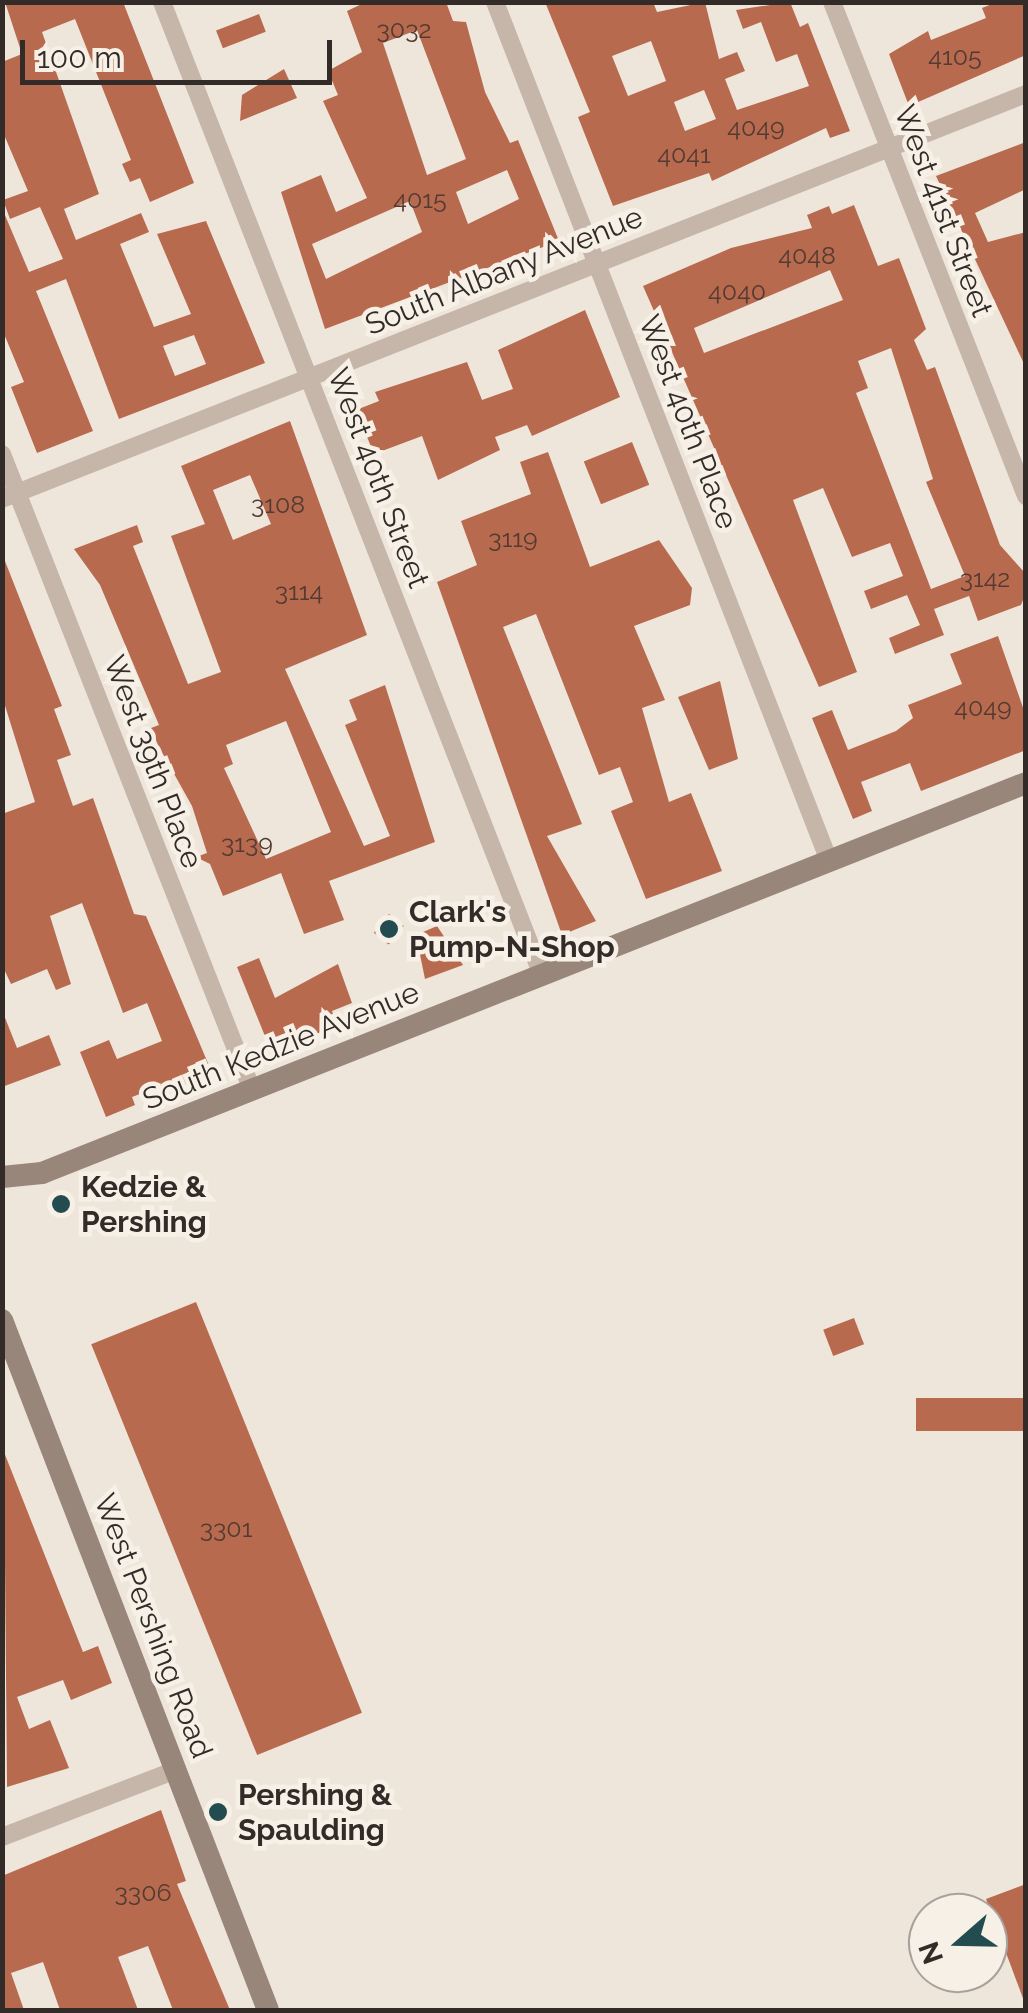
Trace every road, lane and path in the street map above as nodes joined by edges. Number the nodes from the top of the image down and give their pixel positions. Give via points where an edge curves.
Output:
1 (162, 2) edge
2 (495, 2) edge
3 (832, 2) edge
4 (1026, 94) edge
5 (889, 148) junction
6 (597, 264) junction
7 (310, 378) junction
8 (2, 454) edge
9 (10, 496) edge
10 (1026, 496) edge
11 (1026, 783) edge
12 (829, 861) junction
13 (542, 975) junction
14 (252, 1090) junction
15 (2, 1177) edge
16 (2, 1320) edge
17 (176, 1770) junction
18 (2, 1837) edge
19 (268, 2010) edge

1 - 7 street, West 40th Street
2 - 6 street, West 40th Place
3 - 5 street, West 41st Street
4 - 5 street, South Albany Avenue
5 - 6 street, South Albany Avenue
5 - 10 street, West 41st Street
6 - 7 street, South Albany Avenue
6 - 12 street, West 40th Place
7 - 9 street, South Albany Avenue
7 - 13 street, West 40th Street
8 - 9 street, West 39th Place
9 - 14 street, West 39th Place
11 - 12 main road, South Kedzie Avenue
12 - 13 main road, South Kedzie Avenue
13 - 14 main road, South Kedzie Avenue
14 - 15 main road, South Kedzie Avenue via 42,1174
16 - 17 main road, West Pershing Road
17 - 18 street
17 - 19 main road, West Pershing Road

